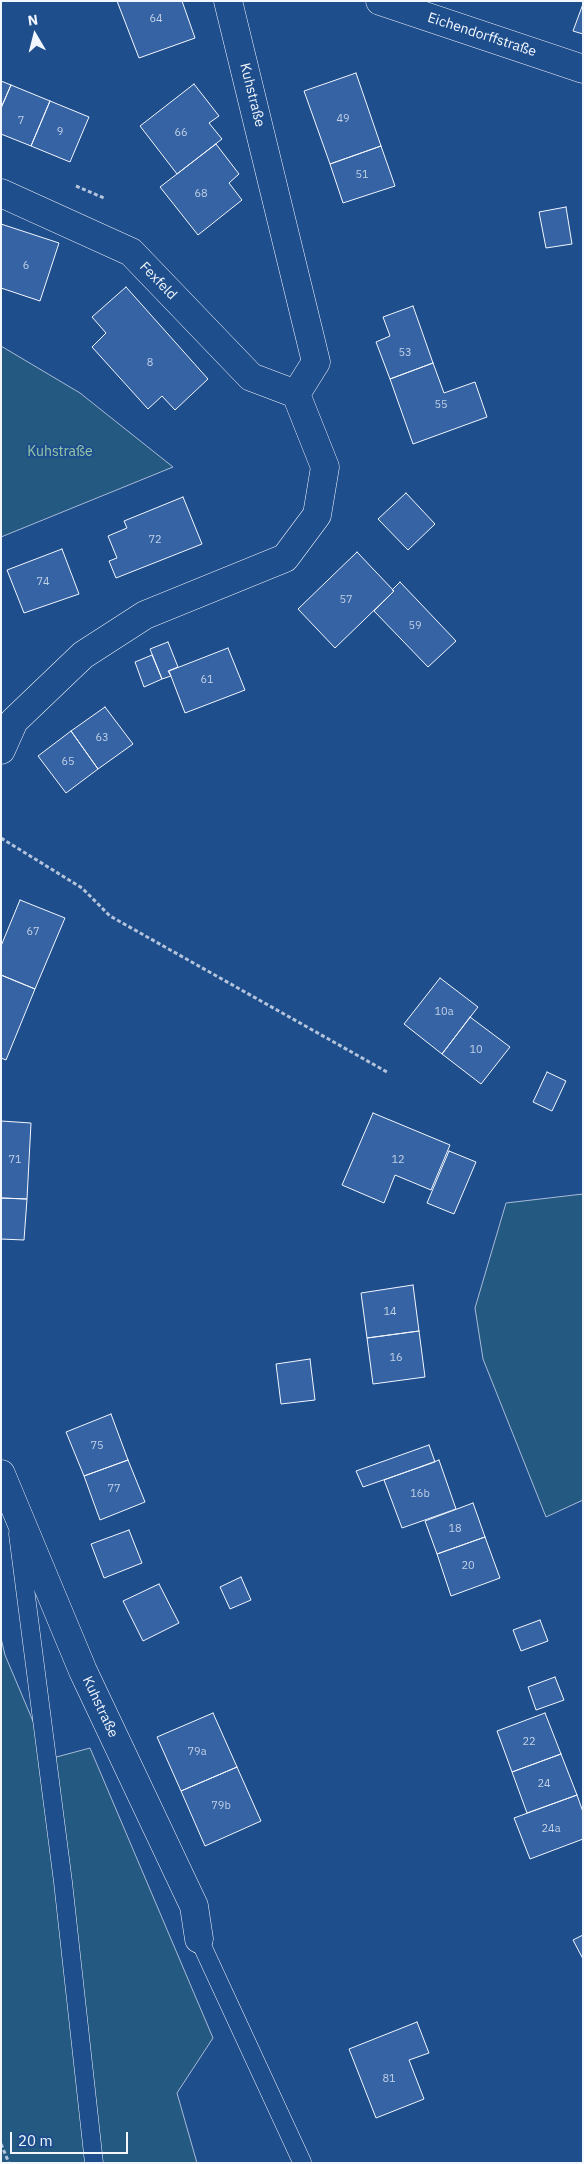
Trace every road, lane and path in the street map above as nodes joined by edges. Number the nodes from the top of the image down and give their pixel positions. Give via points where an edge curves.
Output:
1 (380, 1) edge
2 (229, 2) edge
3 (583, 69) edge
4 (1, 193) edge
5 (296, 394) junction
6 (1, 750) edge
7 (1, 838) edge
8 (388, 1072) dead end
9 (1, 1474) edge
10 (14, 1504) junction
11 (199, 1939) joint
12 (1, 2144) edge
13 (302, 2162) edge
14 (9, 2163) edge
15 (94, 2163) edge

1 - 3 street, Eichendorffstraße
2 - 5 street, Kuhstraße via 316,362
4 - 5 street, Fexfeld via 130,252 251,377
5 - 6 street via 325,467 318,515 285,558 146,615 83,655 14,721
7 - 8 path via 82,888 110,916
9 - 10 street, Kuhstraße
10 - 11 street, Kuhstraße via 82,1670 194,1906
10 - 15 lane via 63,1882
11 - 13 lane
12 - 14 path

